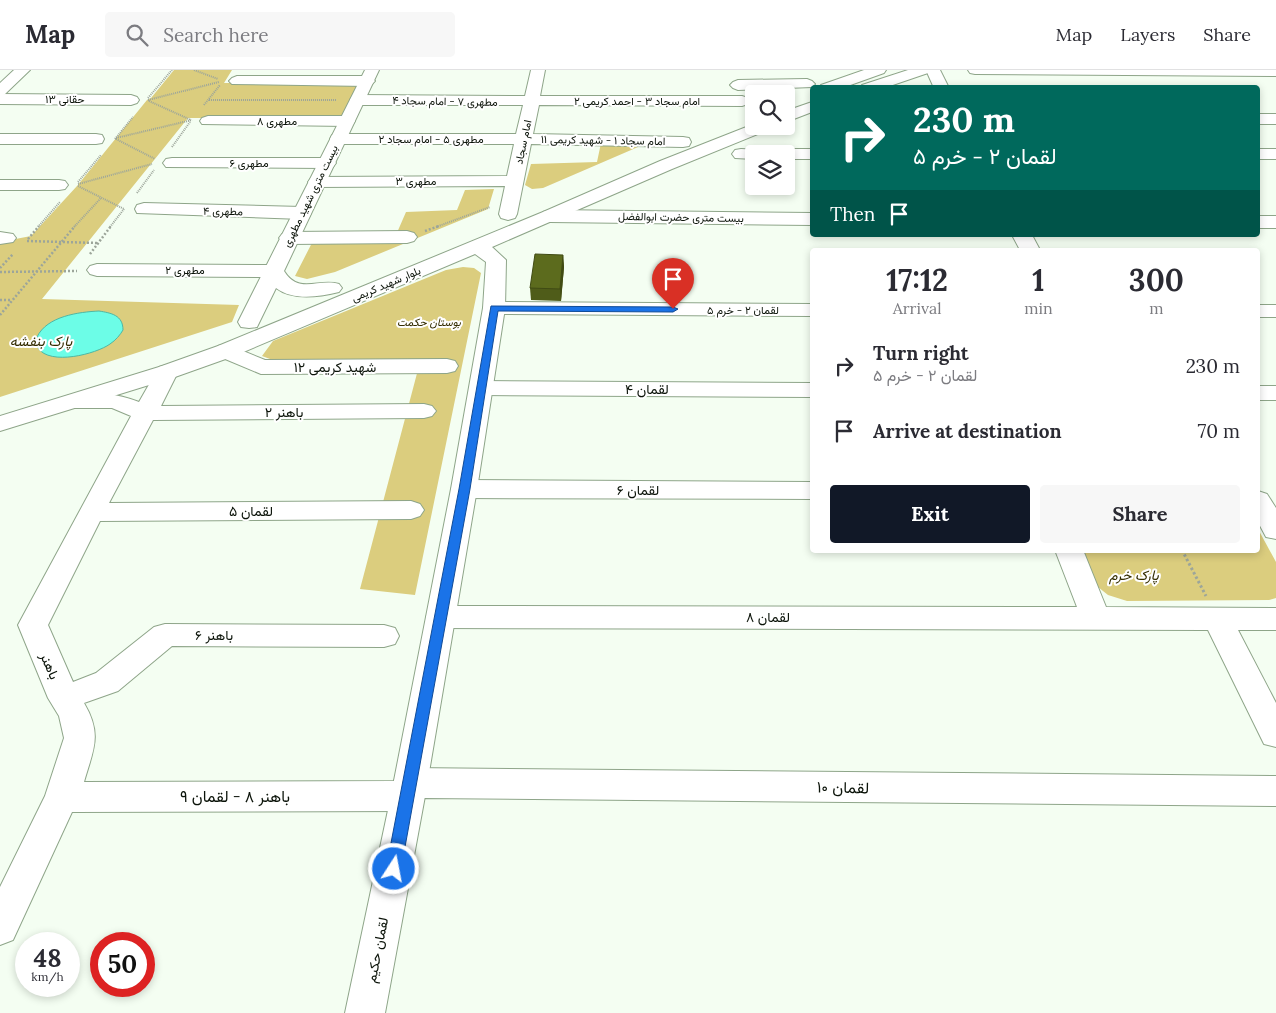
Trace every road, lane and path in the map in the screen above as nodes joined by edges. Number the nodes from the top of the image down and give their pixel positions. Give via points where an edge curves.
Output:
1 (23, 70) edge
2 (172, 70) edge
3 (194, 70) edge
4 (538, 70) edge
5 (879, 70) edge
6 (923, 70) edge
7 (932, 70) edge
8 (975, 70) edge
9 (200, 71) edge
10 (1276, 72) edge
11 (370, 76) edge
12 (736, 77) edge
13 (237, 81) dead end
14 (299, 81) junction
15 (835, 85) edge
16 (876, 85) edge
17 (940, 85) edge
18 (3, 86) edge
19 (810, 88) edge
20 (795, 97) edge
21 (0, 98) edge
22 (131, 100) joint
23 (147, 100) junction
24 (208, 100) dead end
25 (286, 100) junction
26 (358, 100) junction
27 (745, 100) edge
28 (532, 101) junction
29 (810, 108) edge
30 (795, 114) edge
31 (745, 115) edge
32 (745, 117) edge
33 (745, 119) edge
34 (1260, 119) edge
35 (1276, 119) edge
36 (200, 120) junction
37 (272, 121) junction
38 (347, 122) junction
39 (115, 138) junction
40 (0, 139) edge
41 (338, 139) junction
42 (524, 139) junction
43 (683, 142) junction
44 (103, 145) junction
45 (795, 154) edge
46 (810, 154) edge
47 (1260, 154) edge
48 (1276, 154) edge
49 (172, 163) dead end
50 (327, 163) junction
51 (496, 181) junction
52 (515, 181) junction
53 (317, 182) junction
54 (0, 185) edge
55 (66, 190) junction
56 (101, 198) junction
57 (144, 209) joint
58 (302, 213) junction
59 (508, 214) junction
60 (550, 216) junction
61 (810, 218) edge
62 (1260, 222) edge
63 (1276, 222) edge
64 (407, 237) joint
65 (3, 238) edge
66 (290, 238) junction
67 (26, 241) junction
68 (60, 242) junction
69 (99, 243) dead end
70 (477, 246) junction
71 (0, 268) edge
72 (87, 270) joint
73 (274, 271) junction
74 (0, 272) edge
75 (35, 272) junction
76 (332, 288) junction
77 (0, 300) edge
78 (12, 300) junction
79 (494, 308) junction
80 (810, 310) edge
81 (1260, 311) edge
82 (1276, 311) edge
83 (0, 315) edge
84 (249, 322) junction
85 (226, 351) junction
86 (447, 366) dead end
87 (167, 372) junction
88 (480, 388) junction
89 (810, 390) edge
90 (1260, 393) edge
91 (1276, 393) edge
92 (75, 401) junction
93 (0, 405) edge
94 (424, 411) dead end
95 (144, 414) junction
96 (0, 424) edge
97 (464, 489) junction
98 (810, 491) edge
99 (1260, 494) edge
100 (1276, 494) edge
101 (1260, 503) edge
102 (411, 510) dead end
103 (91, 512) junction
104 (1276, 530) edge
105 (1070, 553) edge
106 (1184, 553) edge
107 (441, 617) junction
108 (1096, 618) junction
109 (1217, 619) junction
110 (1276, 620) edge
111 (384, 636) dead end
112 (64, 698) junction
113 (1276, 734) edge
114 (409, 790) junction
115 (1276, 791) edge
116 (62, 796) junction
117 (0, 927) edge
118 (365, 1013) edge

1 - 18 street
2 - 23 path
3 - 9 path
4 - 28 street, امام سجاد
5 - 15 street
6 - 16 street
7 - 17 street
8 - 10 street
9 - 23 path via 224,81
11 - 14 street
11 - 26 street, بیست متری شهید مطهری
12 - 19 street
12 - 27 street
13 - 14 street
14 - 25 path
19 - 20 street
21 - 22 street, حقانی ۱۳
22 - 23 path
23 - 36 path
23 - 39 path
24 - 25 path
25 - 26 path
25 - 37 path
26 - 28 street, مطهری ۷ - امام سجاد ۴
26 - 38 street, بیست متری شهید مطهری
28 - 31 street, امام سجاد ۳ - احمد کریمی ۲
28 - 42 street, امام سجاد
29 - 30 street
32 - 43 street, بلوار شهید کریمی
33 - 60 street, بلوار شهید کریمی via 666,165
34 - 35 street
36 - 37 street, مطهری ۸
36 - 39 path
37 - 38 street, مطهری ۸
38 - 41 street, بیست متری شهید مطهری
39 - 44 path
39 - 55 path via 160,162
40 - 44 street
41 - 42 street, مطهری ۵ - امام سجاد ۲
41 - 50 street, بیست متری شهید مطهری
42 - 43 street, امام سجاد ۱ - شهید کریمی ۱۱
42 - 52 street, امام سجاد
43 - 59 street, بلوار شهید کریمی
44 - 55 path
45 - 46 street
47 - 48 street
49 - 50 street, مطهری ۶
50 - 53 street, بیست متری شهید مطهری
51 - 52 street, مطهری ۳
51 - 53 street, مطهری ۳
51 - 64 path via 493,206
52 - 59 street, امام سجاد
53 - 58 street, بیست متری شهید مطهری
54 - 55 street
55 - 56 path
55 - 67 path
56 - 57 path via 124,209
56 - 68 path
57 - 58 street, مطهری ۴
58 - 66 street, بیست متری شهید مطهری
59 - 76 street, بلوار شهید کریمی
60 - 61 street, بیست متری حضرت ابوالفضل
60 - 70 street, بلوار شهید کریمی
62 - 63 street
64 - 66 street
65 - 67 path
66 - 73 street, بیست متری شهید مطهری
67 - 68 path
67 - 71 path
68 - 69 path
68 - 75 path
70 - 79 street, لقمان حکیم via 496,260
70 - 85 street, بلوار شهید کریمی
72 - 73 street, مطهری ۲
72 - 75 path
73 - 76 street via 278,280 293,290 306,292
73 - 84 street, بیست متری شهید مطهری
74 - 75 path
75 - 78 path
76 - 84 street, بلوار شهید کریمی
77 - 78 path
78 - 83 path
79 - 80 street, لقمان ۲ - خرم ۵
79 - 88 street, لقمان حکیم
81 - 82 street
84 - 93 street, بلوار شهید کریمی via 164,354
85 - 86 street, شهید کریمی ۱۲ via 261,367
85 - 87 street, بلوار شهید کریمی
87 - 92 street, بلوار شهید کریمی
87 - 95 street, باهنر
88 - 89 street, لقمان ۴
88 - 97 street, لقمان حکیم
90 - 91 street
92 - 95 street via 116,401
92 - 96 street, بلوار شهید کریمی
94 - 95 street, باهنر ۲
95 - 103 street, باهنر
97 - 98 street, لقمان ۶
97 - 107 street, لقمان حکیم
99 - 100 street
101 - 104 street
102 - 103 street, لقمان ۵
103 - 112 street, باهنر via 33,625
105 - 108 street
106 - 109 path
107 - 108 street, لقمان ۸
107 - 114 street, لقمان حکیم
108 - 109 street, لقمان ۸
109 - 110 street, لقمان ۸
109 - 113 street
111 - 112 street, باهنر ۶ via 165,635 107,682
112 - 116 street, باهنر via 74,714 80,738
114 - 115 street, لقمان ۱۰
114 - 116 street, باهنر ۸ - لقمان ۹
114 - 118 street, لقمان حکیم
116 - 117 street, باهنر

